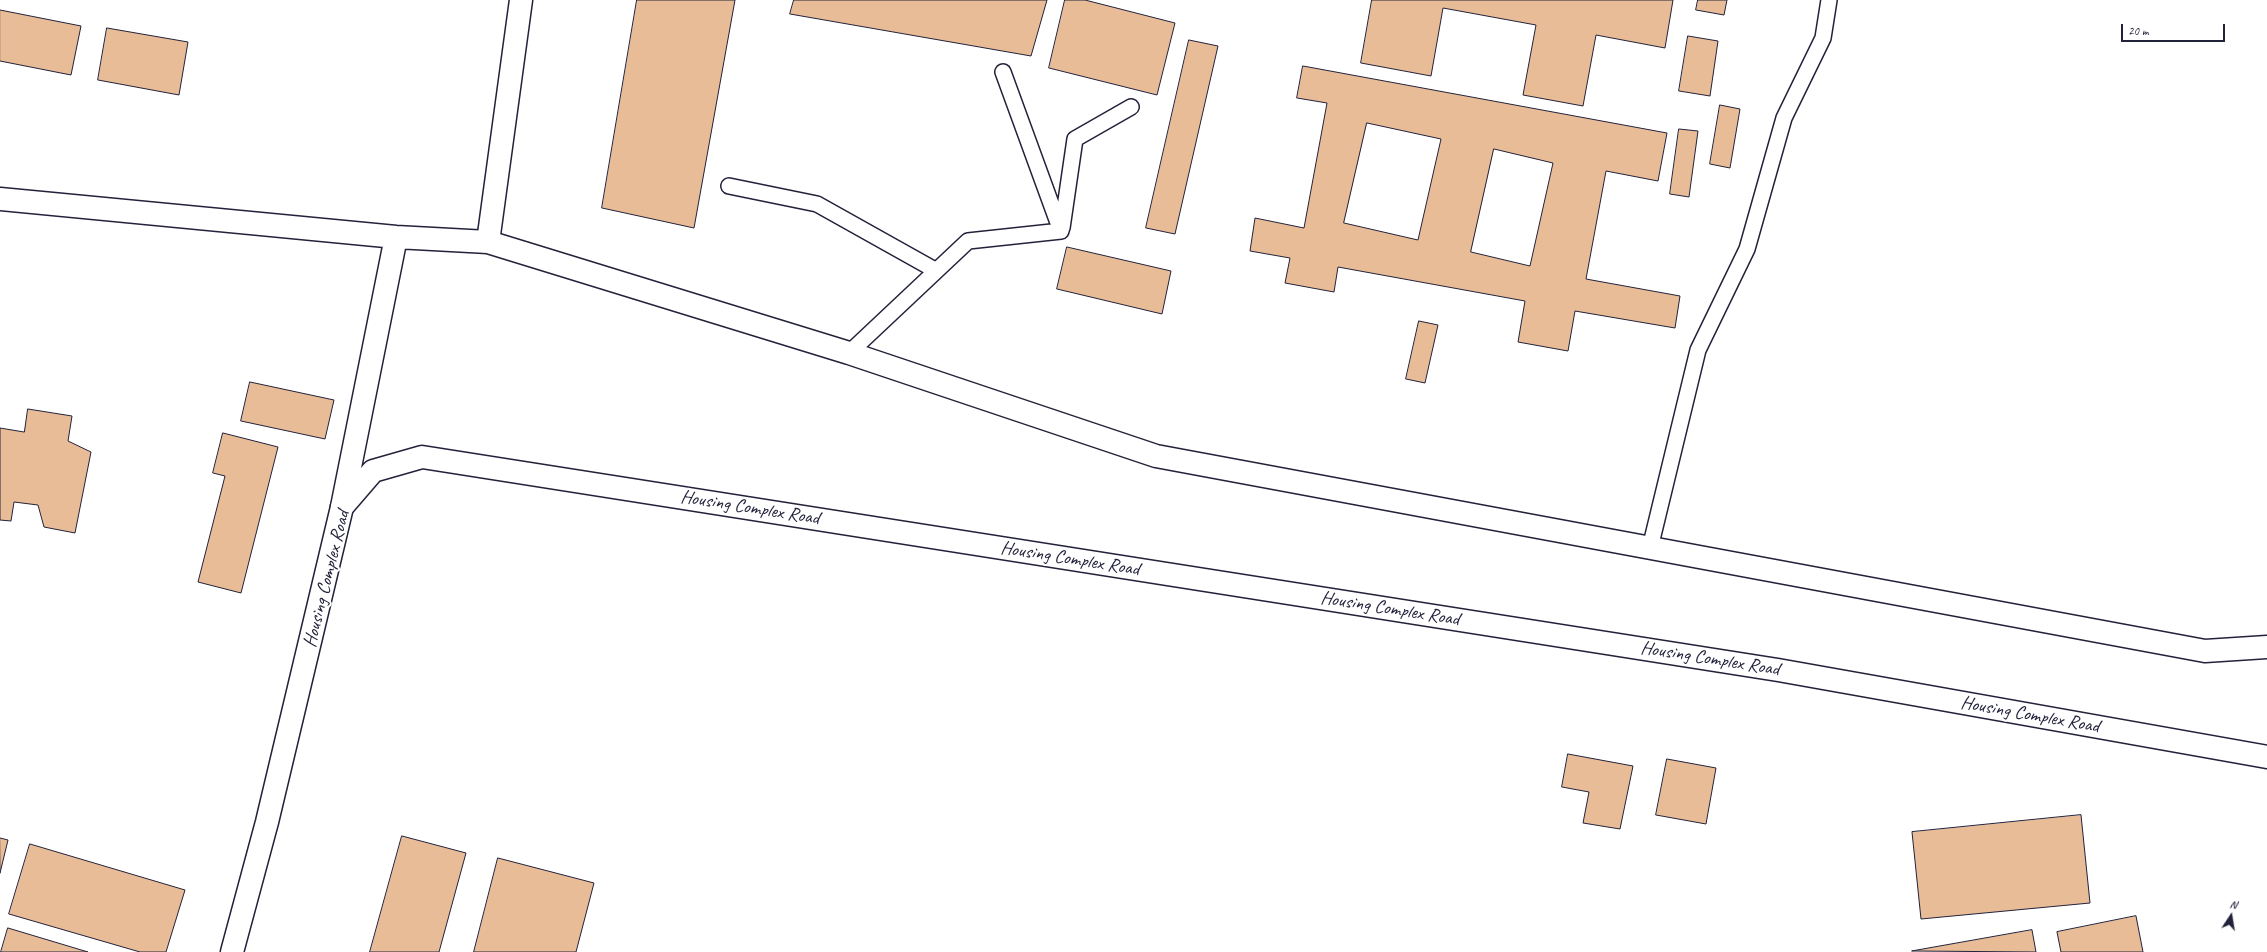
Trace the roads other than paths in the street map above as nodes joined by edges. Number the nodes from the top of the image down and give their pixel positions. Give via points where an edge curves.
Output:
1 (521, 0) edge
2 (1830, 0) edge
3 (1003, 72) dead end
4 (1131, 107) dead end
5 (729, 186) dead end
6 (0, 199) edge
7 (1061, 231) junction
8 (396, 237) junction
9 (488, 242) junction
10 (936, 270) junction
11 (849, 353) junction
12 (342, 507) junction
13 (1650, 548) junction
14 (2267, 647) edge
15 (2267, 757) edge
16 (232, 952) edge

1 - 9 street
2 - 13 lane via 1823,38 1784,118 1747,249 1698,350
3 - 7 lane
4 - 7 lane via 1075,139
5 - 10 lane via 817,204
6 - 8 street
7 - 10 lane via 968,241
8 - 9 street
8 - 12 street
9 - 11 street
10 - 11 lane
11 - 13 street via 1156,456
12 - 15 street, Housing Complex Road via 373,471 422,457 1778,670
12 - 16 street, Housing Complex Road via 267,822
13 - 14 street via 2205,652

